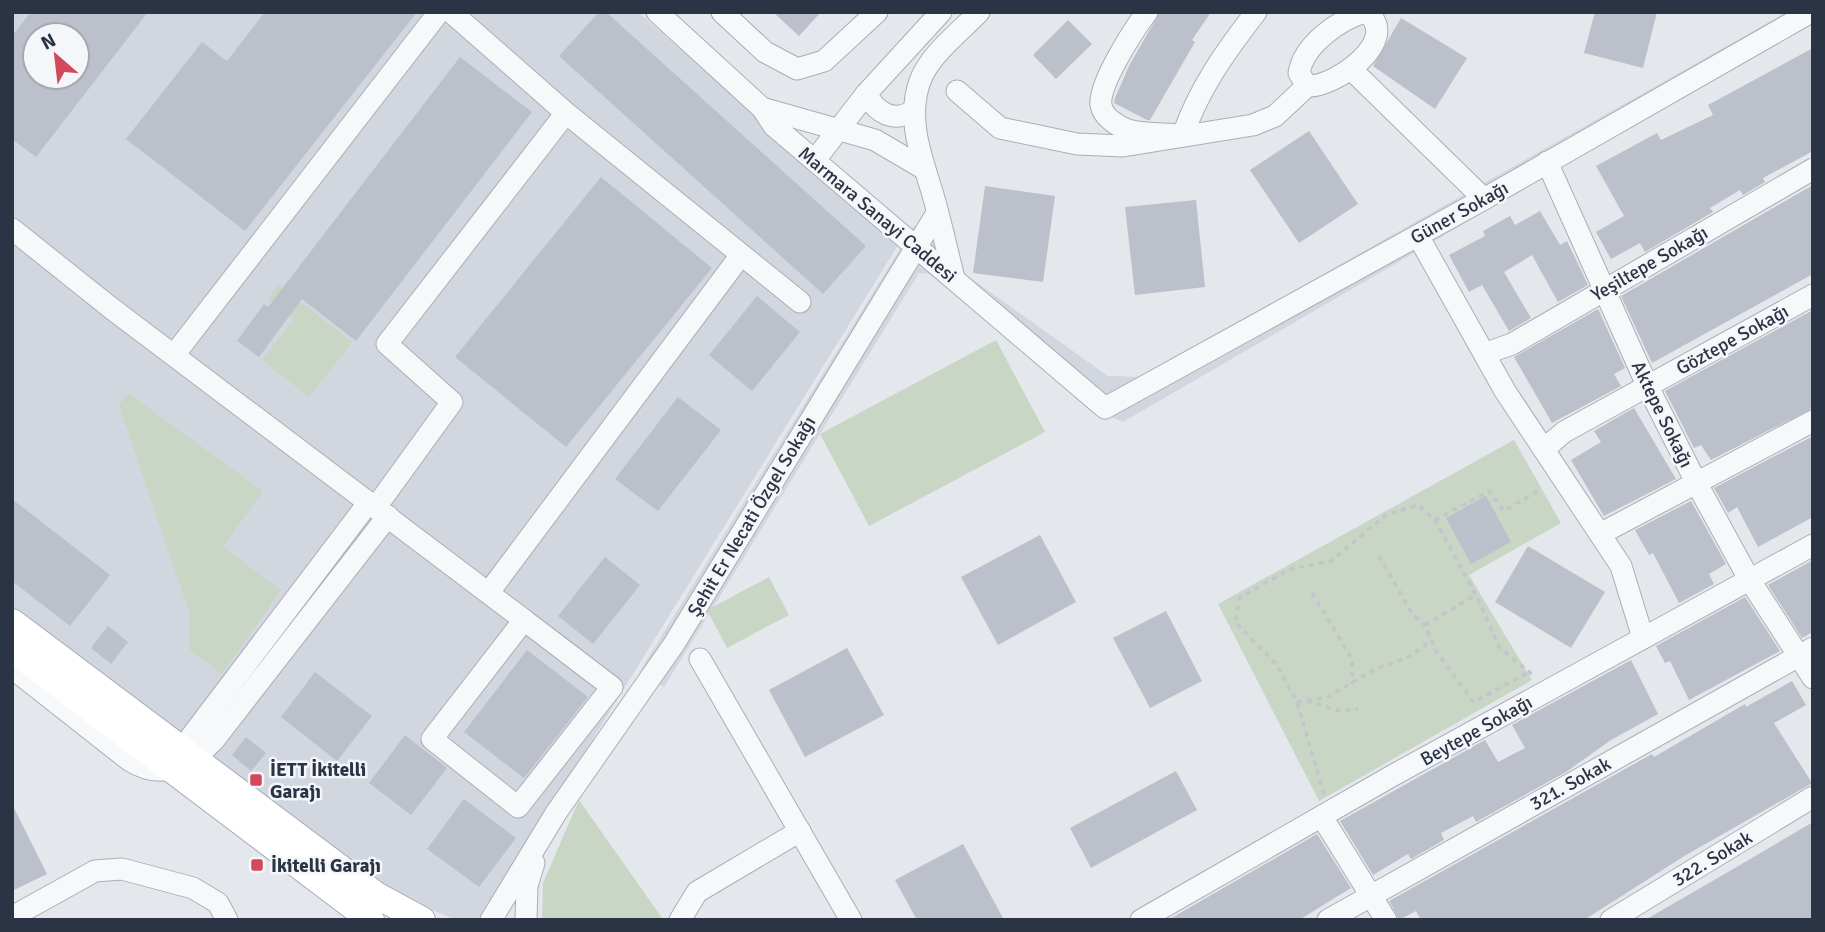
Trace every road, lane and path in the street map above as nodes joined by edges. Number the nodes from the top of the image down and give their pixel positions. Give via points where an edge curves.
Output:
1 (439, 12) edge
2 (451, 12) edge
3 (657, 12) edge
4 (722, 12) edge
5 (877, 12) edge
6 (941, 12) edge
7 (979, 12) edge
8 (1147, 12) edge
9 (1256, 12) edge
10 (1811, 12) edge
11 (1368, 13) edge
12 (1354, 67) junction
13 (1307, 86) junction
14 (957, 91) dead end
15 (866, 94) junction
16 (762, 108) junction
17 (913, 111) junction
18 (566, 113) junction
19 (836, 130) junction
20 (1183, 135) junction
21 (815, 160) junction
22 (1547, 162) junction
23 (921, 167) junction
24 (1813, 169) edge
25 (1484, 199) junction
26 (937, 213) junction
27 (12, 229) edge
28 (1418, 236) junction
29 (915, 245) junction
30 (741, 255) junction
31 (954, 278) junction
32 (1605, 288) junction
33 (1813, 295) edge
34 (800, 302) dead end
35 (1485, 354) junction
36 (174, 355) junction
37 (1647, 385) junction
38 (1105, 408) joint
39 (1813, 421) edge
40 (1544, 449) junction
41 (1697, 484) junction
42 (1541, 489) dead end
43 (378, 508) junction
44 (1435, 520) junction
45 (1600, 534) junction
46 (1813, 545) edge
47 (1379, 556) dead end
48 (1749, 579) junction
49 (489, 592) junction
50 (1312, 593) dead end
51 (1476, 595) junction
52 (524, 620) junction
53 (12, 622) edge
54 (1425, 625) junction
55 (1643, 638) junction
56 (1432, 640) junction
57 (12, 649) edge
58 (1806, 652) edge
59 (700, 659) dead end
60 (12, 668) edge
61 (1529, 672) junction
62 (1813, 678) edge
63 (1352, 684) junction
64 (1550, 689) junction
65 (1305, 701) junction
66 (1297, 702) junction
67 (1358, 709) dead end
68 (182, 760) junction
69 (1813, 797) edge
70 (556, 813) junction
71 (1326, 815) junction
72 (800, 831) junction
73 (1371, 894) junction
74 (12, 917) edge
75 (227, 920) edge
76 (370, 920) edge
77 (422, 920) edge
78 (491, 920) edge
79 (526, 920) edge
80 (680, 920) edge
81 (851, 920) edge
82 (1141, 920) edge
83 (1328, 920) edge
84 (1386, 920) edge
85 (1611, 920) edge

1 - 36 street
2 - 18 street
3 - 16 street, Marmara Sanayi Caddesi
4 - 5 street via 765,52 797,69 824,61
6 - 15 street
7 - 17 street via 920,79
8 - 20 street via 1116,63 1101,108 1106,117 1127,130
9 - 20 street via 1221,58 1194,104
10 - 22 street, Güner Sokağı
11 - 12 street via 1375,22 1372,47
11 - 13 street via 1353,15 1309,51 1300,73
12 - 13 street via 1328,82
12 - 25 street
13 - 20 street via 1275,116 1253,125
14 - 20 street via 1000,128 1077,145 1123,146
15 - 17 street via 879,111 893,117
15 - 19 street
16 - 19 street
16 - 21 street, Marmara Sanayi Caddesi via 774,126
17 - 23 street
18 - 30 street
18 - 43 street via 387,344 452,402
19 - 21 street
19 - 23 street via 875,140
21 - 29 street, Marmara Sanayi Caddesi
22 - 25 street, Güner Sokağı
22 - 32 street, Aktepe Sokağı
23 - 26 street
24 - 32 street, Yeşiltepe Sokağı
25 - 28 street, Güner Sokağı
26 - 29 street, Şehit Er Necati Özgel Sokağı
26 - 31 street
27 - 36 street
28 - 35 street
28 - 38 street, Güner Sokağı
29 - 31 street, Marmara Sanayi Caddesi
29 - 70 street, Şehit Er Necati Özgel Sokağı via 674,644
30 - 34 street
30 - 49 street
31 - 38 street, Marmara Sanayi Caddesi
32 - 35 street, Yeşiltepe Sokağı via 1512,344
32 - 37 street, Aktepe Sokağı
33 - 37 street, Göztepe Sokağı
35 - 40 street
36 - 43 street
37 - 40 street, Göztepe Sokağı via 1564,432
37 - 41 street, Aktepe Sokağı
39 - 41 street
40 - 45 street
41 - 45 street
41 - 48 street, Aktepe Sokağı
42 - 44 path via 1504,511 1489,491
43 - 49 street
43 - 68 street via 214,740
44 - 51 path
44 - 66 path via 1418,505 1386,515 1331,561 1291,569 1240,597 1235,622 1276,664
45 - 55 street via 1621,566
46 - 48 street, Beytepe Sokağı
47 - 54 path via 1412,613
48 - 55 street, Beytepe Sokağı
48 - 58 street, Aktepe Sokağı
49 - 52 street
50 - 63 path via 1352,659
51 - 54 path
51 - 61 path via 1499,648
52 - 52 street via 432,739 518,807 612,687
53 - 68 main road
54 - 56 path
55 - 64 street, Beytepe Sokağı
56 - 61 path via 1474,702
56 - 63 path via 1409,657 1377,668
57 - 68 main road
58 - 62 street, Aktepe Sokağı
58 - 73 street, 321. Sokak
59 - 72 street
60 - 68 street via 129,761 146,770
61 - 64 path
63 - 65 path via 1327,697
64 - 71 street, Beytepe Sokağı
65 - 66 path
65 - 67 path via 1340,711
66 - 71 path
68 - 76 main road
68 - 77 main road via 376,895
69 - 85 street, 322. Sokak
70 - 78 street
70 - 79 street via 527,886
71 - 73 street
71 - 82 street, Beytepe Sokağı
72 - 80 street via 697,892
72 - 81 street
73 - 83 street, 321. Sokak
73 - 84 street
74 - 75 street via 95,871 122,869 192,888 218,903

